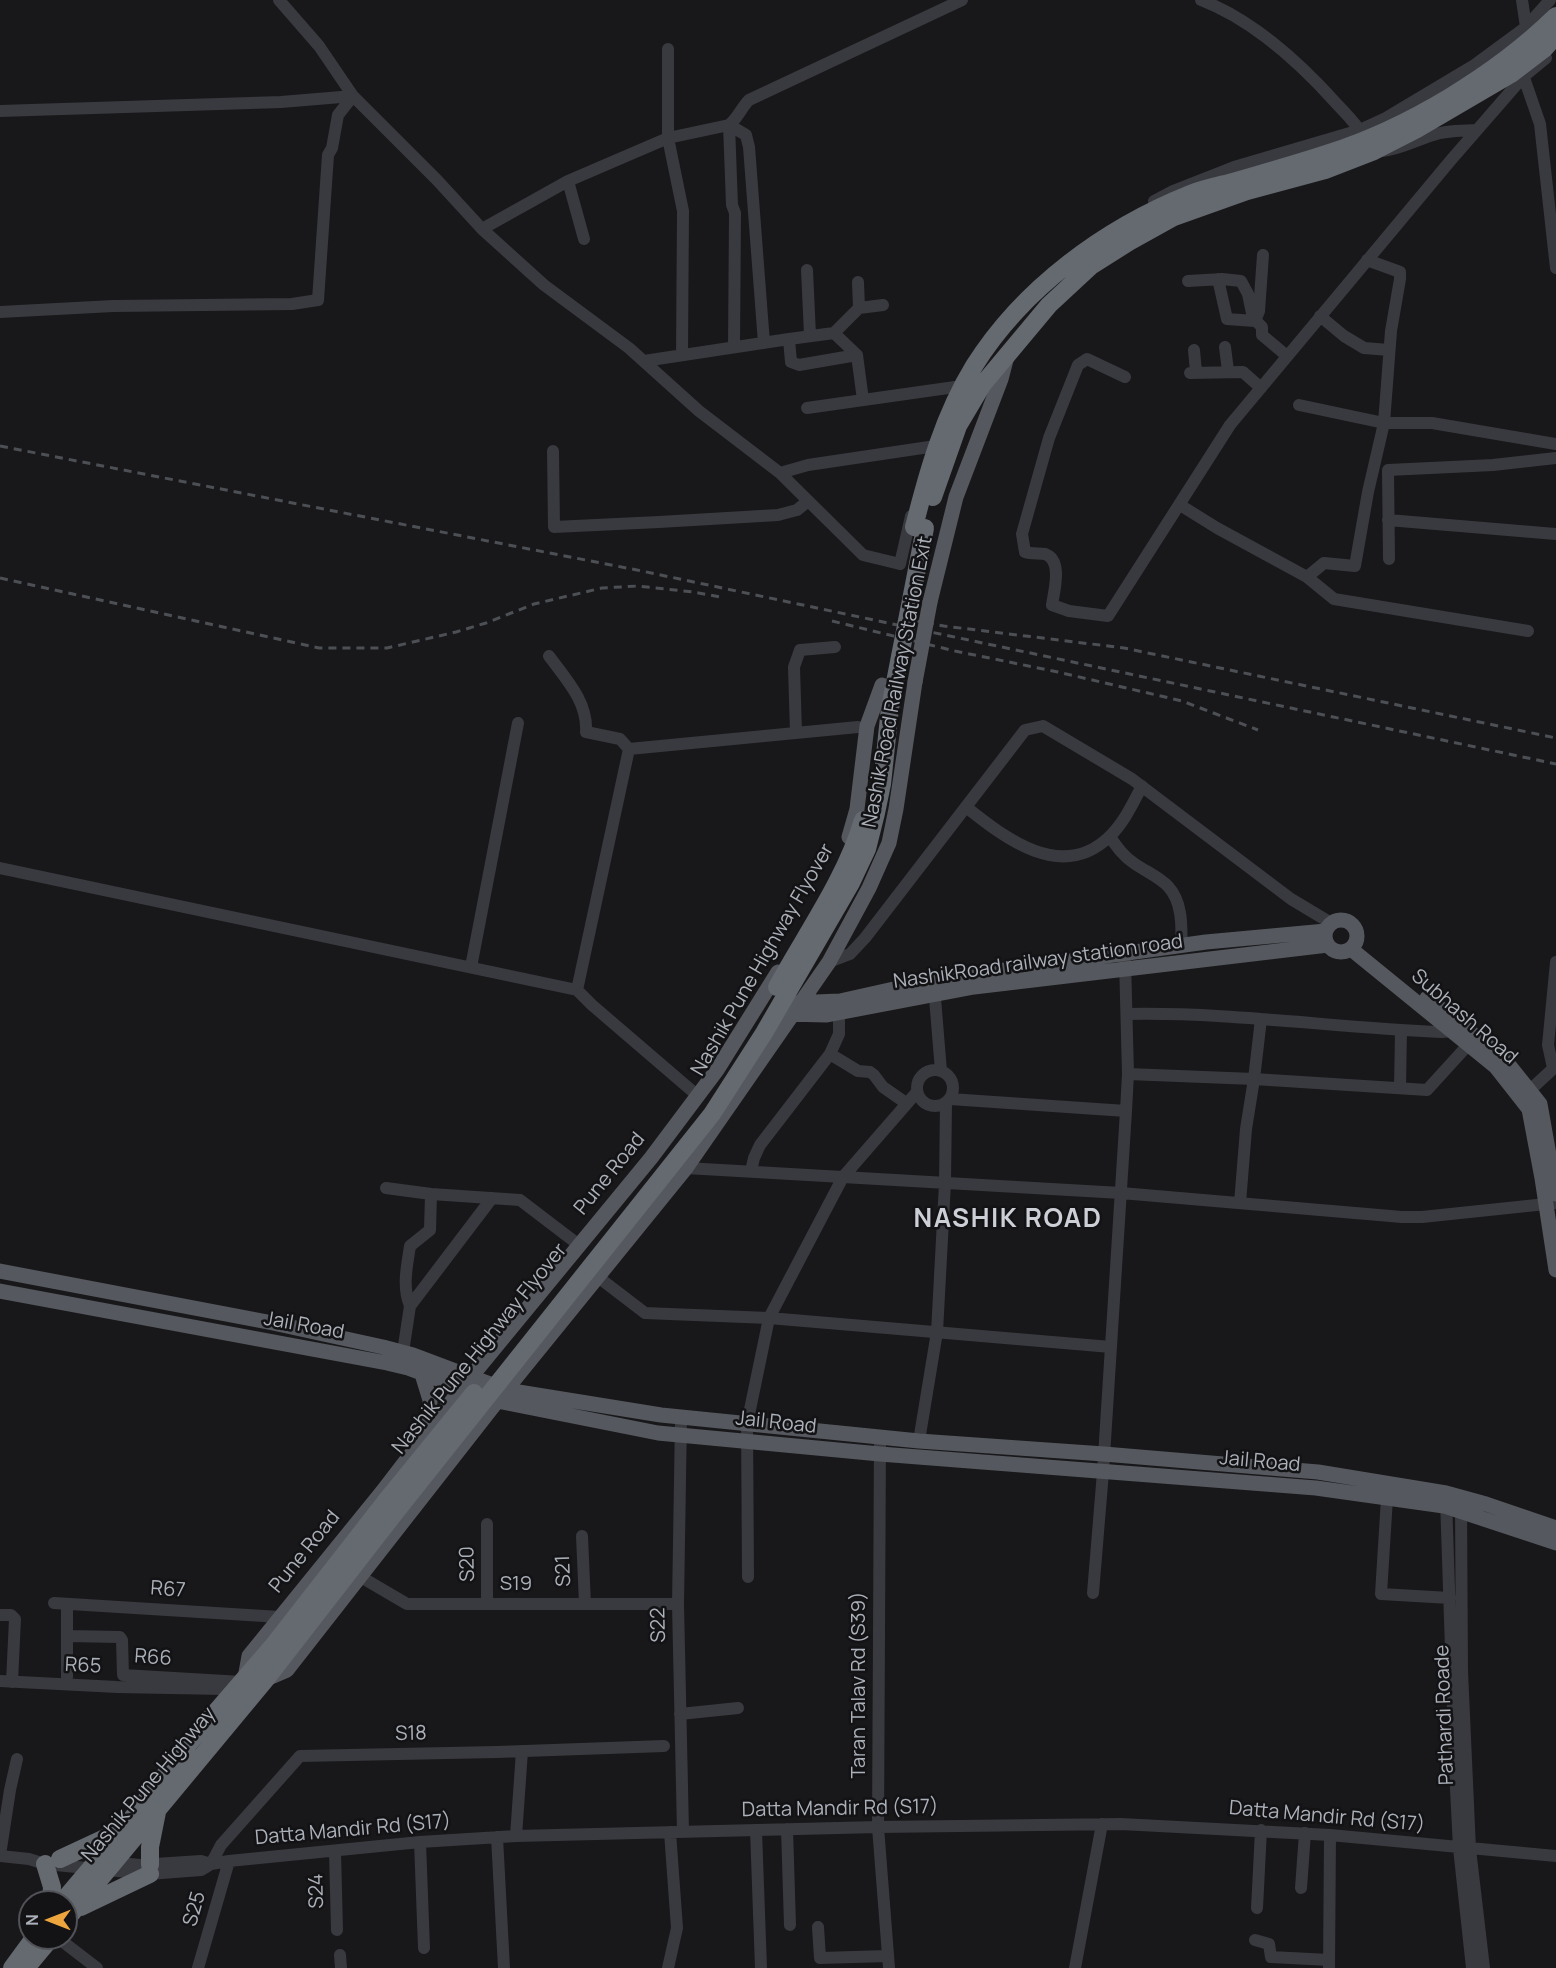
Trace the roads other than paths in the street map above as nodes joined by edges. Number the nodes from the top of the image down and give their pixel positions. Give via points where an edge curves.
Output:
1 (279, 0) edge
2 (962, 0) edge
3 (1201, 0) edge
4 (1522, 0) edge
5 (1550, 0) edge
6 (1556, 16) edge
7 (1526, 27) junction
8 (1556, 35) edge
9 (1556, 48) edge
10 (668, 49) dead end
11 (1522, 72) junction
12 (353, 96) junction
13 (0, 111) edge
14 (729, 125) junction
15 (1477, 130) junction
16 (668, 138) junction
17 (1366, 140) junction
18 (568, 182) junction
19 (483, 229) junction
20 (584, 239) dead end
21 (1263, 255) dead end
22 (1367, 260) junction
23 (1556, 268) edge
24 (807, 270) dead end
25 (1218, 279) junction
26 (1188, 281) dead end
27 (858, 282) dead end
28 (883, 305) dead end
29 (860, 308) junction
30 (0, 312) edge
31 (1320, 316) junction
32 (1255, 321) junction
33 (834, 333) junction
34 (810, 335) junction
35 (789, 339) junction
36 (764, 343) junction
37 (734, 347) junction
38 (1225, 347) dead end
39 (1194, 350) dead end
40 (1389, 350) junction
41 (682, 355) junction
42 (857, 355) junction
43 (1007, 355) junction
44 (1287, 356) junction
45 (644, 361) junction
46 (1228, 371) junction
47 (1125, 377) dead end
48 (955, 387) junction
49 (1261, 388) junction
50 (863, 400) junction
51 (1299, 405) dead end
52 (807, 408) dead end
53 (1384, 423) junction
54 (1556, 444) edge
55 (928, 447) junction
56 (553, 451) dead end
57 (1556, 458) edge
58 (780, 473) junction
59 (808, 501) junction
60 (1180, 505) junction
61 (1388, 520) junction
62 (919, 527) junction
63 (1556, 534) edge
64 (1389, 559) dead end
65 (1308, 578) junction
66 (1528, 631) dead end
67 (835, 647) dead end
68 (549, 656) dead end
69 (882, 685) junction
70 (518, 723) dead end
71 (863, 726) junction
72 (796, 733) junction
73 (629, 749) junction
74 (1142, 786) junction
75 (966, 807) junction
76 (1110, 837) junction
77 (0, 868) edge
78 (1328, 933) junction
79 (1182, 945) junction
80 (1354, 946) junction
81 (1125, 953) junction
82 (829, 962) junction
83 (1556, 962) edge
84 (471, 968) junction
85 (1125, 970) junction
86 (935, 986) junction
87 (577, 990) junction
88 (756, 1007) junction
89 (796, 1009) junction
90 (839, 1013) junction
91 (1127, 1014) junction
92 (1261, 1019) junction
93 (1401, 1030) junction
94 (1452, 1031) junction
95 (1468, 1044) junction
96 (830, 1054) junction
97 (1555, 1067) edge
98 (940, 1071) junction
99 (1128, 1074) junction
100 (1254, 1079) junction
101 (1401, 1088) junction
102 (1529, 1091) junction
103 (917, 1092) junction
104 (698, 1095) junction
105 (948, 1101) junction
106 (906, 1103) junction
107 (1126, 1111) junction
108 (686, 1168) junction
109 (751, 1171) junction
110 (843, 1177) junction
111 (945, 1183) junction
112 (386, 1188) dead end
113 (1121, 1193) junction
114 (431, 1194) junction
115 (492, 1198) junction
116 (1553, 1200) edge
117 (1240, 1203) junction
118 (579, 1245) junction
119 (1556, 1270) edge
120 (0, 1271) edge
121 (598, 1277) junction
122 (0, 1291) edge
123 (410, 1306) junction
124 (769, 1318) junction
125 (937, 1332) junction
126 (1111, 1347) junction
127 (405, 1358) junction
128 (422, 1374) junction
129 (466, 1383) junction
130 (501, 1396) junction
131 (681, 1417) junction
132 (747, 1424) junction
133 (429, 1431) junction
134 (681, 1434) junction
135 (880, 1437) junction
136 (746, 1441) junction
137 (920, 1442) junction
138 (880, 1454) junction
139 (1104, 1454) junction
140 (1103, 1472) junction
141 (1387, 1498) junction
142 (1453, 1502) junction
143 (390, 1508) junction
144 (487, 1524) dead end
145 (1556, 1528) edge
146 (582, 1536) dead end
147 (1556, 1543) edge
148 (361, 1577) junction
149 (748, 1577) dead end
150 (1093, 1593) dead end
151 (1450, 1598) junction
152 (54, 1603) dead end
153 (67, 1604) junction
154 (488, 1604) junction
155 (585, 1604) junction
156 (678, 1604) junction
157 (0, 1616) edge
158 (280, 1617) junction
159 (67, 1636) junction
160 (67, 1677) dead end
161 (266, 1679) junction
162 (123, 1681) junction
163 (6, 1682) edge
164 (241, 1684) junction
165 (738, 1708) dead end
166 (680, 1714) junction
167 (664, 1746) dead end
168 (522, 1751) junction
169 (17, 1759) dead end
170 (5, 1789) edge
171 (158, 1808) junction
172 (1102, 1824) junction
173 (878, 1827) junction
174 (124, 1829) junction
175 (787, 1829) junction
176 (756, 1830) junction
177 (1261, 1830) junction
178 (670, 1832) junction
179 (683, 1832) junction
180 (1305, 1833) junction
181 (1330, 1835) junction
182 (516, 1836) junction
183 (497, 1837) junction
184 (420, 1842) junction
185 (1464, 1849) junction
186 (335, 1852) junction
187 (0, 1856) edge
188 (1556, 1856) edge
189 (45, 1861) junction
190 (229, 1861) junction
191 (211, 1864) junction
192 (102, 1866) junction
193 (150, 1870) junction
194 (1301, 1888) dead end
195 (52, 1890) edge
196 (78, 1897) edge
197 (78, 1906) edge
198 (1257, 1908) dead end
199 (790, 1925) dead end
200 (818, 1927) dead end
201 (337, 1930) dead end
202 (1255, 1940) dead end
203 (424, 1948) dead end
204 (25, 1950) edge
205 (41, 1950) edge
206 (74, 1950) edge
207 (340, 1955) dead end
208 (888, 1962) edge
209 (1329, 1964) edge
210 (12, 1968) edge
211 (26, 1968) edge
212 (97, 1968) edge
213 (198, 1968) edge
214 (341, 1968) edge
215 (504, 1968) edge
216 (668, 1968) edge
217 (761, 1968) edge
218 (1075, 1968) edge
219 (1472, 1968) edge
220 (1484, 1968) edge

1 - 12 street via 319,46
2 - 14 street via 749,100
3 - 17 street via 1248,25 1294,60
4 - 7 street
5 - 7 street
6 - 17 highway via 1535,36 1436,105
7 - 17 street via 1473,66 1386,118
8 - 11 highway
9 - 11 street
10 - 16 street
11 - 15 street
11 - 17 highway via 1417,129
11 - 23 street via 1540,124
12 - 13 street
12 - 19 street
12 - 30 street via 338,115 328,155 318,300 292,304
14 - 16 street
14 - 36 street via 746,135 749,147
14 - 37 street via 735,213
15 - 17 street via 1435,134 1396,150
15 - 22 street
16 - 18 street
16 - 41 street via 683,211
17 - 43 highway, Nashik Pune Highway Flyover via 1325,170 1247,191 1174,217 1129,242 1091,266
17 - 48 street via 1234,167 1173,191 1117,220 1063,258 1015,306
17 - 62 highway, Nashik Pune Highway Flyover via 1191,194 1095,244 1044,283 1007,322 974,366 954,405 930,464
18 - 19 street
18 - 20 street
19 - 45 street via 544,285
21 - 32 street
22 - 31 street
22 - 40 street via 1400,272
24 - 34 street
25 - 26 street
25 - 32 street via 1242,283
25 - 32 street via 1227,319
27 - 29 street
28 - 29 street
29 - 33 street
31 - 40 street via 1364,348
31 - 44 street
32 - 44 street via 1262,327 1264,338
33 - 34 street
33 - 42 street
34 - 35 street
35 - 36 street
35 - 42 street via 791,362 798,365
36 - 37 street
37 - 41 street
38 - 46 street
39 - 46 street via 1193,373
40 - 53 street
41 - 45 street
42 - 50 street
43 - 62 highway, Nashik Pune Highway Flyover via 982,384 958,426
43 - 82 main road, Nashik Road Railway Station Exit, bridge via 956,497 930,602 889,843
44 - 49 street
45 - 58 street via 699,411
46 - 49 street via 1243,372
47 - 60 street via 1087,359 1078,365 1049,438 1022,534 1025,552 1052,558 1056,578 1052,605 1108,615
48 - 50 street
48 - 55 street
49 - 60 street via 1230,425
50 - 52 street
51 - 53 street
53 - 54 street via 1432,423
53 - 65 street via 1355,566 1324,563
55 - 58 street via 808,465
55 - 59 street via 900,564 863,555
56 - 59 street via 554,527 778,514 797,510
57 - 61 street via 1388,470
58 - 59 street
60 - 65 street
61 - 63 street
61 - 64 street
62 - 69 highway, Nashik Pune Highway Flyover
62 - 143 highway, Nashik Pune Highway Flyover, bridge via 891,697 882,784 867,849 851,883 712,1114
65 - 66 street via 1334,598
67 - 72 street via 800,650 794,667
68 - 73 street via 577,694 586,732 620,739
69 - 71 main road, Pune Road
69 - 143 highway, Nashik Pune Highway Flyover, bridge via 871,776 855,845 733,1062
70 - 84 street
71 - 72 street
71 - 88 main road, Pune Road via 857,809 841,861
72 - 73 street
73 - 87 street
74 - 75 street via 1042,726 1025,730
74 - 76 street
74 - 78 street via 1291,899
75 - 76 street via 997,831 1044,855 1084,853
75 - 82 street via 865,938 850,954
76 - 79 street via 1134,864 1169,886 1180,911
77 - 84 street
78 - 79 main road
78 - 80 main road via 1336,951 1346,952
78 - 80 main road via 1340,920 1350,922 1356,930
78 - 85 main road, NashikRoad railway station road
79 - 81 main road
80 - 94 main road, Subhash Road
80 - 102 main road, Subhash Road via 1504,1059
81 - 85 street
81 - 86 main road
82 - 89 main road, Nashik Road Railway Station Exit
83 - 97 street via 1548,1045
84 - 87 street
85 - 86 main road, NashikRoad railway station road
85 - 91 street
86 - 89 main road
86 - 90 main road, NashikRoad railway station road
86 - 98 street
87 - 104 street
88 - 89 main road
88 - 104 main road, Pune Road
89 - 90 main road, NashikRoad railway station road
89 - 108 main road, Nashik Road Railway Station Exit
90 - 96 street via 839,1034
91 - 92 street
91 - 99 street
92 - 93 street
92 - 100 street
93 - 94 street
93 - 101 street
94 - 95 main road, Subhash Road
95 - 101 street via 1427,1090
95 - 116 main road, Subhash Road via 1496,1067 1529,1109
96 - 106 street via 858,1071 870,1072
96 - 109 street via 760,1145
97 - 102 street
98 - 103 street via 930,1071 921,1077
98 - 105 street via 952,1083
99 - 100 street
99 - 107 street
100 - 101 street
100 - 117 street via 1245,1129
102 - 116 main road, Subhash Road via 1540,1104
103 - 105 street via 928,1106
103 - 106 street
104 - 118 main road, Pune Road
105 - 107 street
105 - 111 street
106 - 110 street
107 - 113 street
108 - 109 street
108 - 121 main road, Nashik Road Railway Station Exit
109 - 110 street
110 - 111 street
110 - 124 street
111 - 113 street
111 - 125 street
112 - 114 street
113 - 117 street
113 - 126 street
114 - 115 street
114 - 123 street via 430,1230 410,1246 405,1278
115 - 118 street via 520,1200
115 - 123 street
116 - 117 street via 1402,1217
116 - 119 main road, Subhash Road
118 - 129 main road, Pune Road
120 - 127 main road via 273,1323
121 - 124 street via 645,1313
121 - 130 main road, Nashik Road Railway Station Exit
122 - 127 main road, Jail Road
123 - 127 street
124 - 125 street
124 - 132 street
125 - 126 street
125 - 137 street
126 - 139 street
127 - 128 main road, Jail Road
127 - 129 main road, Jail Road
128 - 129 main road, Jail Road
128 - 133 main road via 430,1400
129 - 130 main road, Jail Road
129 - 133 main road, Pune Road
130 - 131 main road, Jail Road
130 - 134 main road, Jail Road
130 - 148 main road, Nashik Road Railway Station Exit
131 - 132 main road, Jail Road
131 - 134 street, S22
132 - 135 main road, Jail Road
132 - 136 street
133 - 158 main road, Pune Road
134 - 136 main road, Jail Road
134 - 156 street, S22
135 - 137 main road, Jail Road
135 - 138 street, Taran Talav Rd (S39)
136 - 138 main road, Jail Road
136 - 149 street
137 - 139 main road, Jail Road
138 - 140 main road, Jail Road
138 - 173 street, Taran Talav Rd (S39)
139 - 140 street
139 - 142 main road, Jail Road via 1318,1472
140 - 141 main road, Jail Road via 1316,1488
140 - 150 street
141 - 142 main road, Jail Road
141 - 151 street via 1381,1594
142 - 145 main road
142 - 147 main road, Jail Road
142 - 151 street
142 - 185 street, Pathardi Roade via 1462,1671
143 - 161 highway, Nashik Pune Highway Flyover
143 - 164 highway, Nashik Pune Highway Flyover
144 - 154 street, S20
146 - 155 street, S21
148 - 154 street, S19 via 407,1604
148 - 161 main road, Nashik Road Railway Station Exit via 287,1670
151 - 185 street via 1455,1769
152 - 153 street, R67
153 - 158 street, R67
153 - 159 street
154 - 155 street, S19
155 - 156 street, S19
156 - 166 street, S22
157 - 163 street via 11,1615 15,1619
158 - 164 main road, Pune Road via 249,1656
159 - 160 street
159 - 162 street, R66 via 120,1637
161 - 171 highway, Nashik Pune Highway
162 - 163 street, R65
162 - 164 street, R65
164 - 174 highway, Nashik Pune Highway via 190,1742
165 - 166 street
166 - 179 street, S22
167 - 168 street, S18
168 - 182 street
168 - 191 street, S18 via 300,1756 221,1845
169 - 170 street
170 - 187 street
171 - 192 highway, Nashik Pune Highway
171 - 193 highway
172 - 173 street, Datta Mandir Rd (S17)
172 - 177 street, Datta Mandir Rd (S17)
172 - 218 street
173 - 175 street, Datta Mandir Rd (S17)
173 - 208 street, Taran Talav Rd (S39)
174 - 189 highway
174 - 192 highway, Nashik Pune Highway
175 - 176 street, Datta Mandir Rd (S17)
175 - 199 street
176 - 179 street, Datta Mandir Rd (S17)
176 - 217 street
177 - 180 street, Datta Mandir Rd (S17)
177 - 198 street
178 - 179 street, Datta Mandir Rd (S17)
178 - 182 street, Datta Mandir Rd (S17)
178 - 216 street via 677,1928
180 - 181 street, Datta Mandir Rd (S17)
180 - 194 street
181 - 185 street, Datta Mandir Rd (S17)
181 - 209 street
182 - 183 street, Datta Mandir Rd (S17)
183 - 184 street, Datta Mandir Rd (S17)
183 - 215 street
184 - 186 street, Datta Mandir Rd (S17)
184 - 203 street
185 - 188 street, Datta Mandir Rd (S17)
185 - 219 street
185 - 220 street, Pathardi Roade
186 - 190 street, Datta Mandir Rd (S17)
186 - 201 street, S24
187 - 189 street, Datta Mandir Rd (S17)
189 - 192 street, Datta Mandir Rd (S17)
189 - 195 highway
190 - 191 street, Datta Mandir Rd (S17)
190 - 213 street, S25
191 - 193 street, Datta Mandir Rd (S17) via 201,1861
192 - 193 street, Datta Mandir Rd (S17)
192 - 196 highway, Nashik Pune Highway
193 - 197 highway
200 - 208 street via 820,1958
202 - 209 street via 1269,1944 1271,1957
204 - 210 highway
205 - 211 highway
206 - 212 street
207 - 214 street

